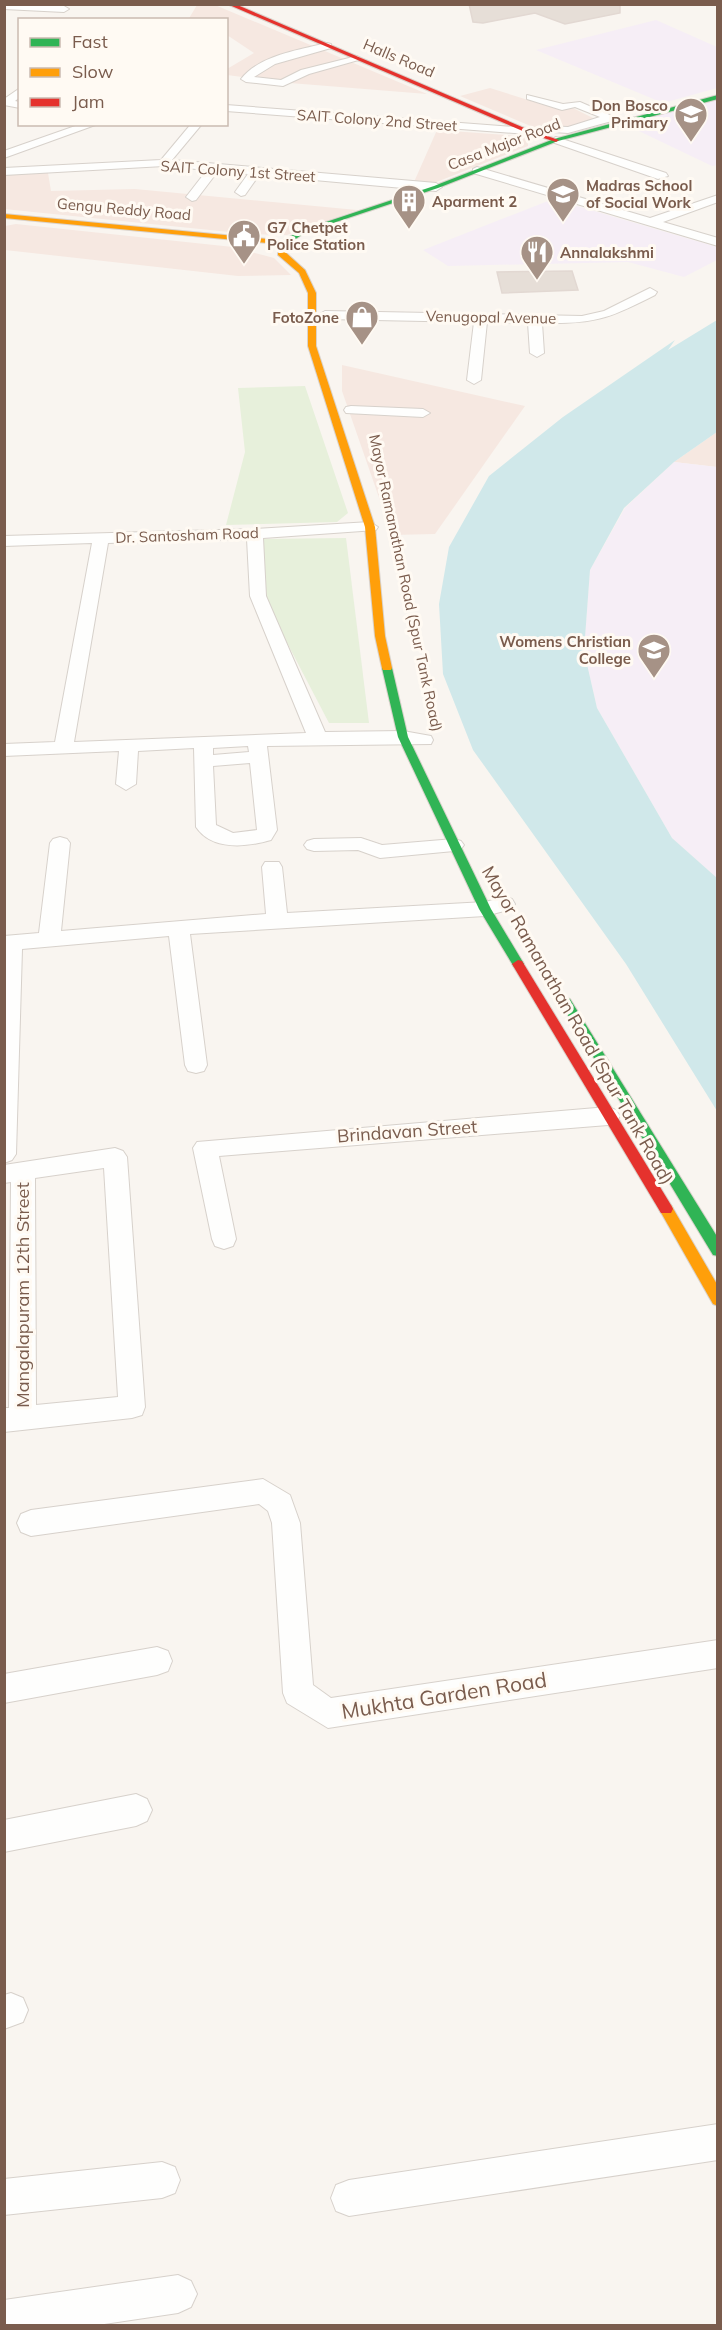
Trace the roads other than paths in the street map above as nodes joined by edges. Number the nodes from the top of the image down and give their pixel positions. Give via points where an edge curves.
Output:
1 (229, 4) edge
2 (4, 6) edge
3 (66, 7) edge
4 (327, 46) junction
5 (357, 59) junction
6 (18, 93) edge
7 (531, 97) dead end
8 (717, 97) edge
9 (18, 105) edge
10 (228, 108) edge
11 (615, 120) junction
12 (49, 126) edge
13 (87, 126) edge
14 (195, 126) edge
15 (524, 130) junction
16 (573, 135) junction
17 (552, 142) junction
18 (4, 155) edge
19 (164, 163) junction
20 (215, 168) junction
21 (256, 171) junction
22 (477, 171) junction
23 (4, 172) edge
24 (662, 176) dead end
25 (436, 187) junction
26 (241, 192) dead end
27 (192, 197) dead end
28 (717, 198) edge
29 (4, 216) edge
30 (654, 221) junction
31 (4, 223) edge
32 (327, 224) junction
33 (717, 242) edge
34 (279, 246) junction
35 (312, 261) junction
36 (650, 292) dead end
37 (325, 315) junction
38 (481, 316) junction
39 (534, 318) junction
40 (537, 353) dead end
41 (474, 380) dead end
42 (339, 382) dead end
43 (349, 406) joint
44 (423, 412) dead end
45 (355, 426) dead end
46 (361, 452) dead end
47 (370, 527) junction
48 (255, 534) junction
49 (101, 538) junction
50 (4, 541) edge
51 (389, 574) dead end
52 (403, 737) junction
53 (318, 738) junction
54 (424, 740) dead end
55 (129, 745) junction
56 (63, 748) junction
57 (258, 749) junction
58 (4, 750) edge
59 (204, 751) junction
60 (126, 784) dead end
61 (60, 843) dead end
62 (454, 845) junction
63 (314, 846) dead end
64 (272, 867) dead end
65 (505, 904) dead end
66 (484, 909) junction
67 (277, 920) junction
68 (179, 928) junction
69 (49, 939) junction
70 (8, 943) edge
71 (555, 985) dead end
72 (196, 1065) dead end
73 (608, 1116) junction
74 (4, 1154) edge
75 (14, 1173) edge
76 (224, 1239) dead end
77 (717, 1251) edge
78 (717, 1300) edge
79 (13, 1419) edge
80 (31, 1523) dead end
81 (717, 1654) edge
82 (157, 1661) dead end
83 (4, 1689) edge
84 (136, 1809) dead end
85 (4, 1836) edge
86 (717, 2142) edge
87 (162, 2180) dead end
88 (4, 2198) edge
89 (349, 2198) dead end
90 (178, 2294) dead end
91 (4, 2319) edge

1 - 4 main road, Halls Road
2 - 3 street
4 - 5 main road, Halls Road
4 - 5 street via 280,60 246,79 283,83 305,72
5 - 15 main road, Halls Road
6 - 9 street via 7,102
7 - 11 street via 562,107 576,104
8 - 11 main road, Casa Major Road
10 - 15 street, SAIT Colony 2nd Street
11 - 15 street, SAIT Colony 2nd Street via 561,131 527,124
11 - 16 main road, Casa Major Road
12 - 18 street via 16,143
13 - 18 street
14 - 19 street
15 - 16 main road
15 - 17 main road, Halls Road
16 - 17 main road, Casa Major Road
17 - 22 main road, Casa Major Road
17 - 24 street
19 - 20 street, SAIT Colony 1st Street
19 - 23 street, SAIT Colony 1st Street
20 - 21 street, SAIT Colony 1st Street
20 - 27 street
21 - 25 street, SAIT Colony 1st Street
21 - 26 street
22 - 25 main road, Casa Major Road
22 - 30 street
25 - 32 main road, Casa Major Road
28 - 30 street
29 - 34 main road, Gengu Reddy Road via 240,237
30 - 33 street
31 - 34 main road
32 - 34 main road, Casa Major Road via 304,231
32 - 35 main road
34 - 35 main road via 297,241
34 - 47 main road, Mayor Ramanathan Road (Spur Tank Road) via 305,272 311,286 315,315 312,346
35 - 37 main road
36 - 39 street, Venugopal Avenue via 608,314 582,320
37 - 38 street, Venugopal Avenue
37 - 42 main road via 322,343
38 - 39 street, Venugopal Avenue
38 - 41 street
39 - 40 street
43 - 44 street
43 - 45 main road, Mayor Ramanathan Road (Spur Tank Road)
46 - 51 main road, Mayor Ramanathan Road (Spur Tank Road)
47 - 48 street, Dr. Santosham Road
47 - 52 main road, Mayor Ramanathan Road (Spur Tank Road) via 380,636
48 - 49 street, Dr. Santosham Road
48 - 53 street via 258,596
49 - 50 street, Dr. Santosham Road
49 - 56 street
52 - 53 street
52 - 54 street
52 - 62 main road, Mayor Ramanathan Road (Spur Tank Road)
53 - 57 street
55 - 56 street
55 - 59 street
55 - 60 street
56 - 58 street
57 - 59 street
57 - 59 street via 268,822 264,836 254,838 226,839 206,827
61 - 69 street
62 - 63 street via 380,852 361,844
62 - 66 main road, Mayor Ramanathan Road (Spur Tank Road)
64 - 67 street
65 - 66 street
66 - 67 street
66 - 73 main road, Mayor Ramanathan Road (Spur Tank Road)
67 - 68 street
68 - 69 street
68 - 72 street
69 - 70 street
70 - 74 street
71 - 77 main road, Mayor Ramanathan Road (Spur Tank Road)
73 - 76 street, Brindavan Street via 205,1148
73 - 78 main road, Mayor Ramanathan Road (Spur Tank Road)
75 - 79 street, Mangalapuram 12th Street
75 - 79 street via 115,1157 132,1407
80 - 81 street, Mukhta Garden Road via 263,1491 280,1504 286,1523 298,1693 328,1713
82 - 83 street
84 - 85 street
86 - 89 street
87 - 88 street
90 - 91 street

